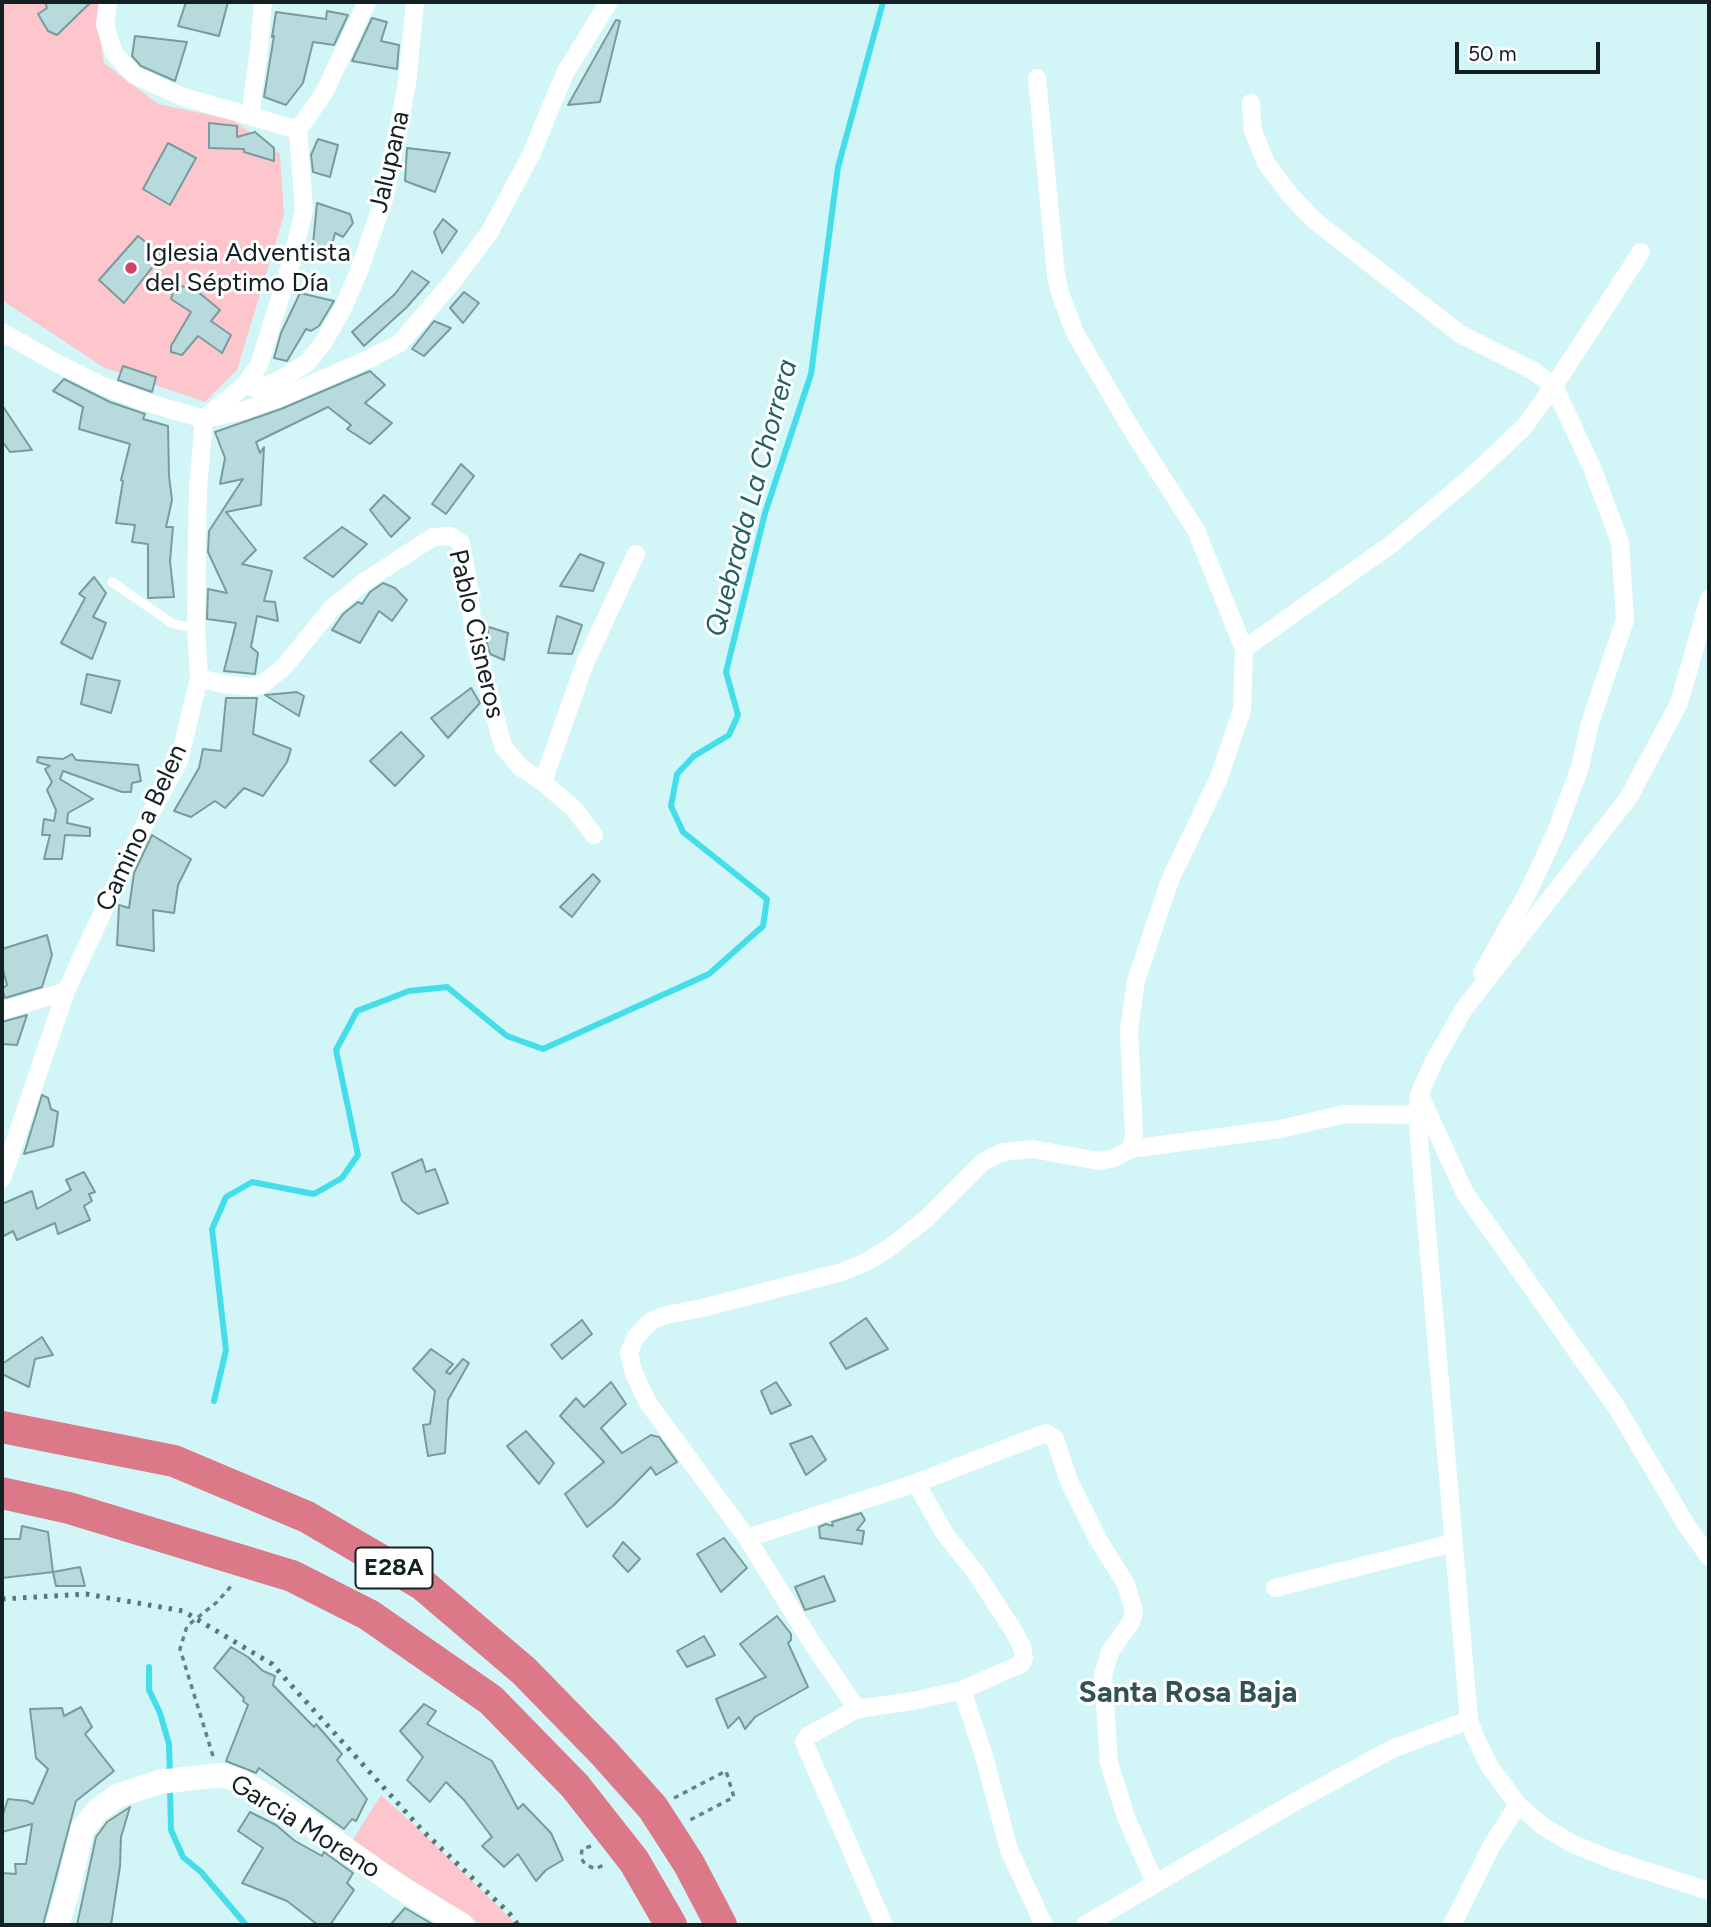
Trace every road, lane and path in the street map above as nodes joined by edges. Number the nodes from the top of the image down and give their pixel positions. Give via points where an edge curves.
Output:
1 (108, 2) edge
2 (262, 2) edge
3 (367, 2) edge
4 (415, 2) edge
5 (609, 2) edge
6 (1037, 78) dead end
7 (1251, 103) dead end
8 (250, 116) junction
9 (298, 130) junction
10 (1642, 252) dead end
11 (2, 331) edge
12 (244, 385) junction
13 (1554, 386) junction
14 (204, 419) junction
15 (636, 554) dead end
16 (112, 582) dead end
17 (1709, 599) edge
18 (196, 628) junction
19 (1244, 649) junction
20 (199, 678) junction
21 (543, 782) junction
22 (594, 835) dead end
23 (66, 991) junction
24 (1464, 1009) junction
25 (2, 1011) edge
26 (1419, 1095) junction
27 (1417, 1115) junction
28 (1131, 1149) junction
29 (2, 1179) edge
30 (2, 1427) edge
31 (916, 1483) junction
32 (2, 1493) edge
33 (747, 1538) junction
34 (1453, 1543) junction
35 (1709, 1557) edge
36 (240, 1560) junction
37 (1275, 1588) dead end
38 (962, 1690) junction
39 (857, 1709) junction
40 (1469, 1720) junction
41 (208, 1776) junction
42 (734, 1797) dead end
43 (1518, 1805) junction
44 (653, 1808) junction
45 (582, 1849) dead end
46 (595, 1870) dead end
47 (1155, 1883) junction
48 (1709, 1891) edge
49 (57, 1925) edge
50 (462, 1925) edge
51 (671, 1925) edge
52 (721, 1925) edge
53 (884, 1925) edge
54 (1044, 1925) edge
55 (1085, 1925) edge
56 (1452, 1925) edge

1 - 8 street via 105,25 114,53 134,75 183,97
2 - 8 street
3 - 9 street via 324,93
4 - 12 street, Jalupana via 407,83 385,196 354,283 323,343 307,363 276,382 255,388
5 - 14 street via 565,73 531,155 489,233 400,342 277,399
6 - 19 street via 1060,293 1075,333 1196,530
7 - 13 street via 1254,131 1266,163 1315,221 1460,334
8 - 9 street
9 - 12 street via 304,210 259,365
10 - 13 street
11 - 14 street via 103,386
12 - 14 street
13 - 19 street via 1524,427 1393,543
13 - 24 street via 1620,542 1625,620 1556,832
14 - 18 street, Camino a Belen
15 - 21 street via 585,663
16 - 18 lane via 173,624
17 - 24 street via 1679,703 1629,797
18 - 20 street, Camino a Belen
19 - 28 street via 1242,710 1218,780 1170,880 1136,981 1129,1030
20 - 21 street, Pablo Cisneros via 253,687 263,684 284,667 332,608 364,582 433,537 451,536 461,544 474,638 503,746
20 - 23 street, Camino a Belen via 179,761
21 - 22 street, Pablo Cisneros via 575,810
23 - 25 street
23 - 29 street, Camino a Belen
24 - 26 street
26 - 27 street
26 - 35 street via 1465,1193 1617,1408
27 - 28 street via 1345,1114 1280,1129
27 - 34 street
28 - 33 street via 1099,1161 1032,1149 1003,1152 982,1162 926,1219 868,1261 842,1272 651,1321 629,1352 633,1371 648,1403
30 - 44 highway, E28A via 174,1461 307,1517 424,1585 524,1671
31 - 33 street
31 - 38 street via 1022,1647 1021,1664
31 - 47 street via 1046,1433 1055,1438 1069,1481 1126,1584 1134,1612 1110,1652 1103,1675 1109,1763
32 - 36 highway, E28A via 69,1508
33 - 39 street
34 - 37 street
34 - 40 street
36 - 41 path via 235,1581 187,1626 180,1649 213,1754
36 - 51 highway, E28A via 292,1576 369,1615 491,1700 575,1786 634,1861
38 - 39 street
38 - 54 street via 1009,1850
39 - 53 street via 807,1736 804,1742
40 - 43 street via 1488,1764
40 - 47 street via 1392,1749
41 - 49 street, Garcia Moreno via 159,1782 117,1796 97,1811 82,1830
41 - 50 street, Garcia Moreno via 241,1781
42 - 44 path via 726,1771
43 - 48 street via 1573,1844
43 - 56 street via 1492,1845
44 - 52 highway, E28A
45 - 46 path via 581,1858
47 - 55 street

